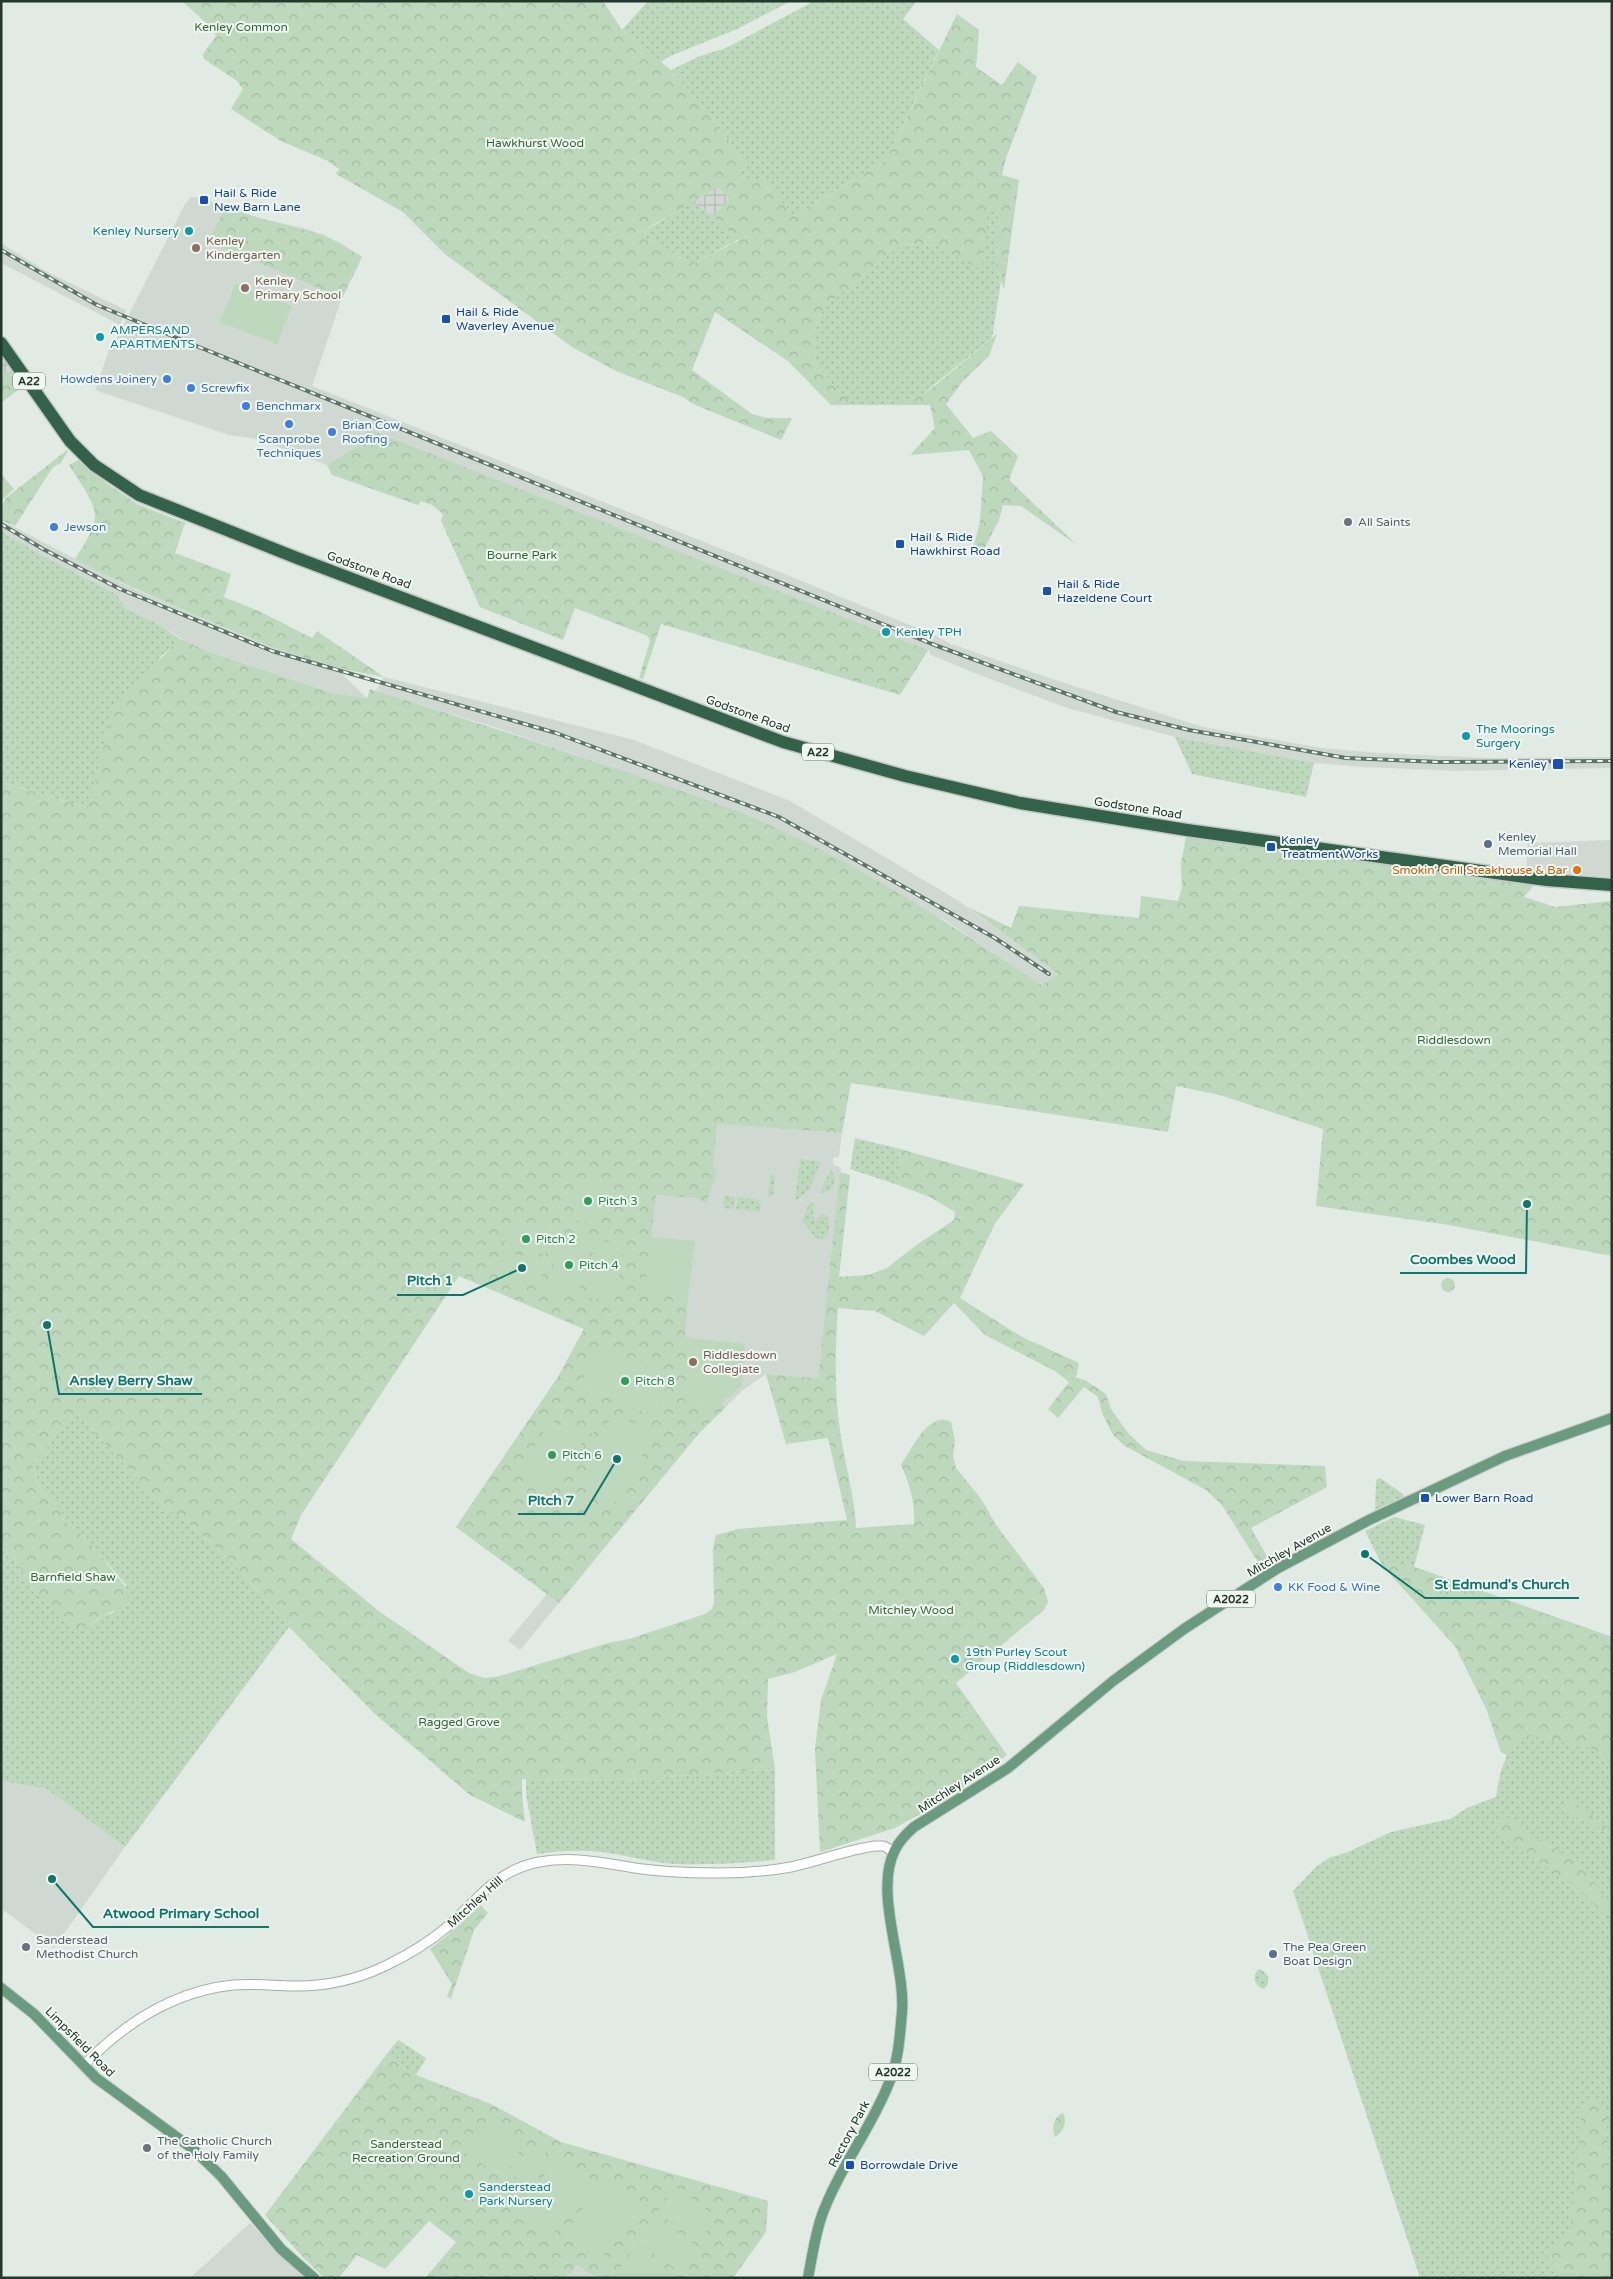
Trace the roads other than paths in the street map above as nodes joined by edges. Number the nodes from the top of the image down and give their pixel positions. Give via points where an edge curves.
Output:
1 (1, 343) edge
2 (1612, 885) edge
3 (1612, 1418) edge
4 (894, 1852) junction
5 (1, 1988) edge
6 (84, 2064) junction
7 (314, 2278) edge
8 (808, 2278) edge

1 - 2 highway, Godstone Road / A22 via 70,441 94,465 139,495 783,742 1012,801 1187,830 1548,880
3 - 4 main road, Mitchley Avenue / A2022 via 1497,1460 1369,1520 1278,1568 1184,1629 1113,1681 1008,1768 914,1827 901,1839
4 - 6 street, Mitchley Hill via 884,1846 875,1846 790,1867 722,1873 629,1867 592,1859 537,1862 500,1877 446,1928 383,1967 323,1984 233,1985 198,1992 138,2018
4 - 8 main road, Rectory Park / A2022 via 888,1868 888,1893 903,2004 899,2044 892,2074 879,2106 822,2215
5 - 6 main road, Limpsfield Road via 34,2014
6 - 7 main road, Limpsfield Road via 110,2089 193,2149 221,2176 281,2249

